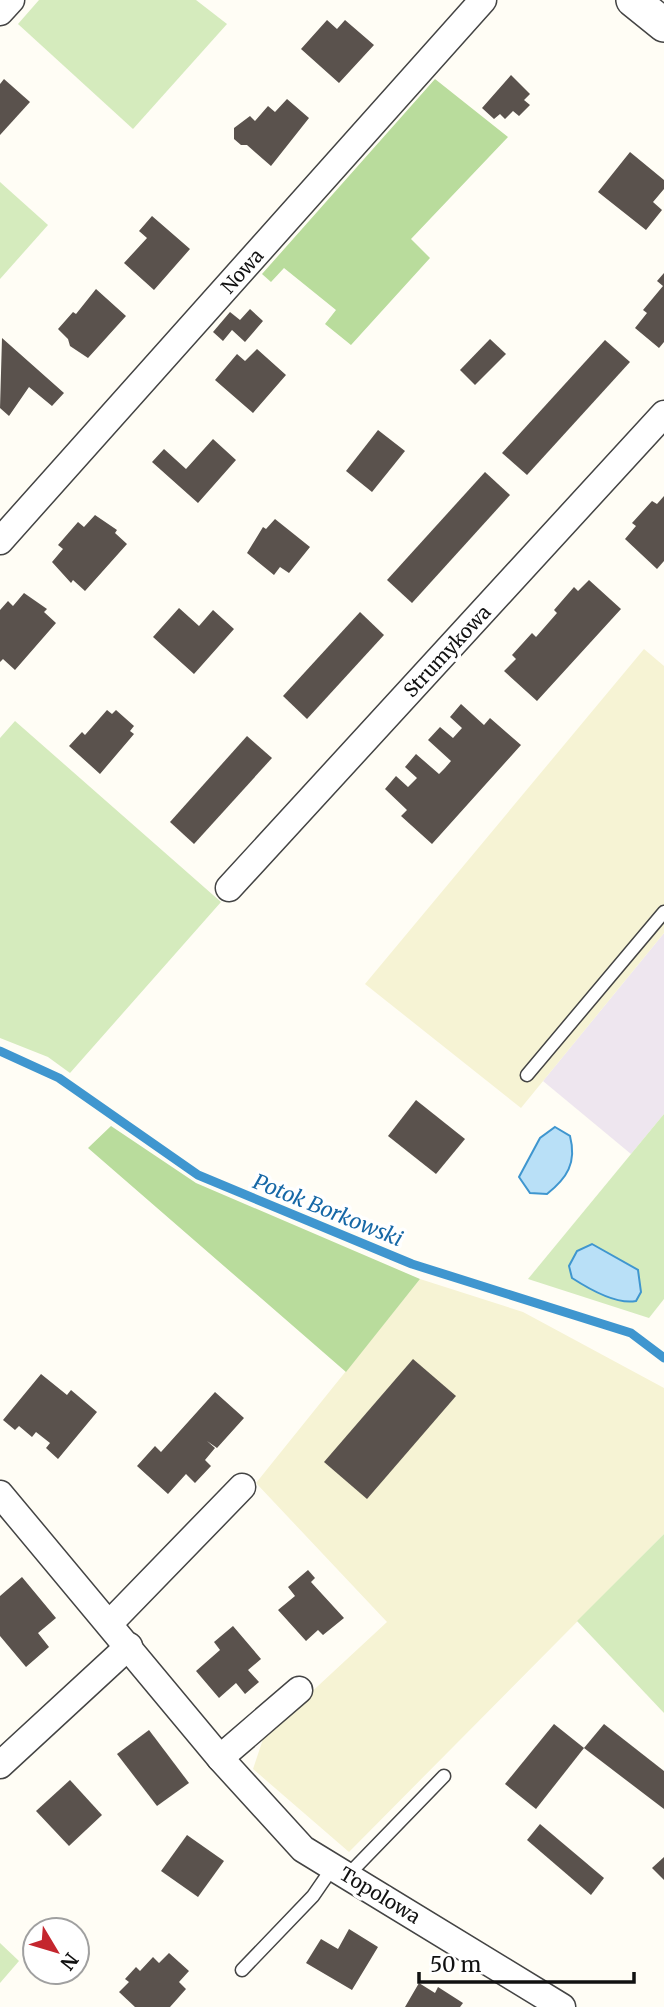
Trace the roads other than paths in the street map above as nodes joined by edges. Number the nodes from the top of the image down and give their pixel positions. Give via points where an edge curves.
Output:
1 (11, 0) edge
2 (483, 0) edge
3 (635, 1) edge
4 (0, 12) edge
5 (664, 25) edge
6 (664, 414) edge
7 (0, 541) edge
8 (229, 888) dead end
9 (664, 912) edge
10 (527, 1075) dead end
11 (242, 1487) dead end
12 (0, 1494) edge
13 (110, 1623) junction
14 (129, 1646) junction
15 (299, 1690) dead end
16 (220, 1758) junction
17 (0, 1765) edge
18 (444, 1776) dead end
19 (340, 1872) junction
20 (242, 1970) dead end
21 (562, 2007) edge

1 - 4 street
2 - 7 street, Nowa
3 - 5 street
6 - 8 street, Strumykowa
9 - 10 lane
11 - 13 street
12 - 13 street, Topolowa
13 - 14 street, Topolowa
14 - 16 street, Topolowa
14 - 17 street
15 - 16 street
16 - 19 street, Topolowa via 303,1849
18 - 19 lane
19 - 20 lane
19 - 21 street, Topolowa

